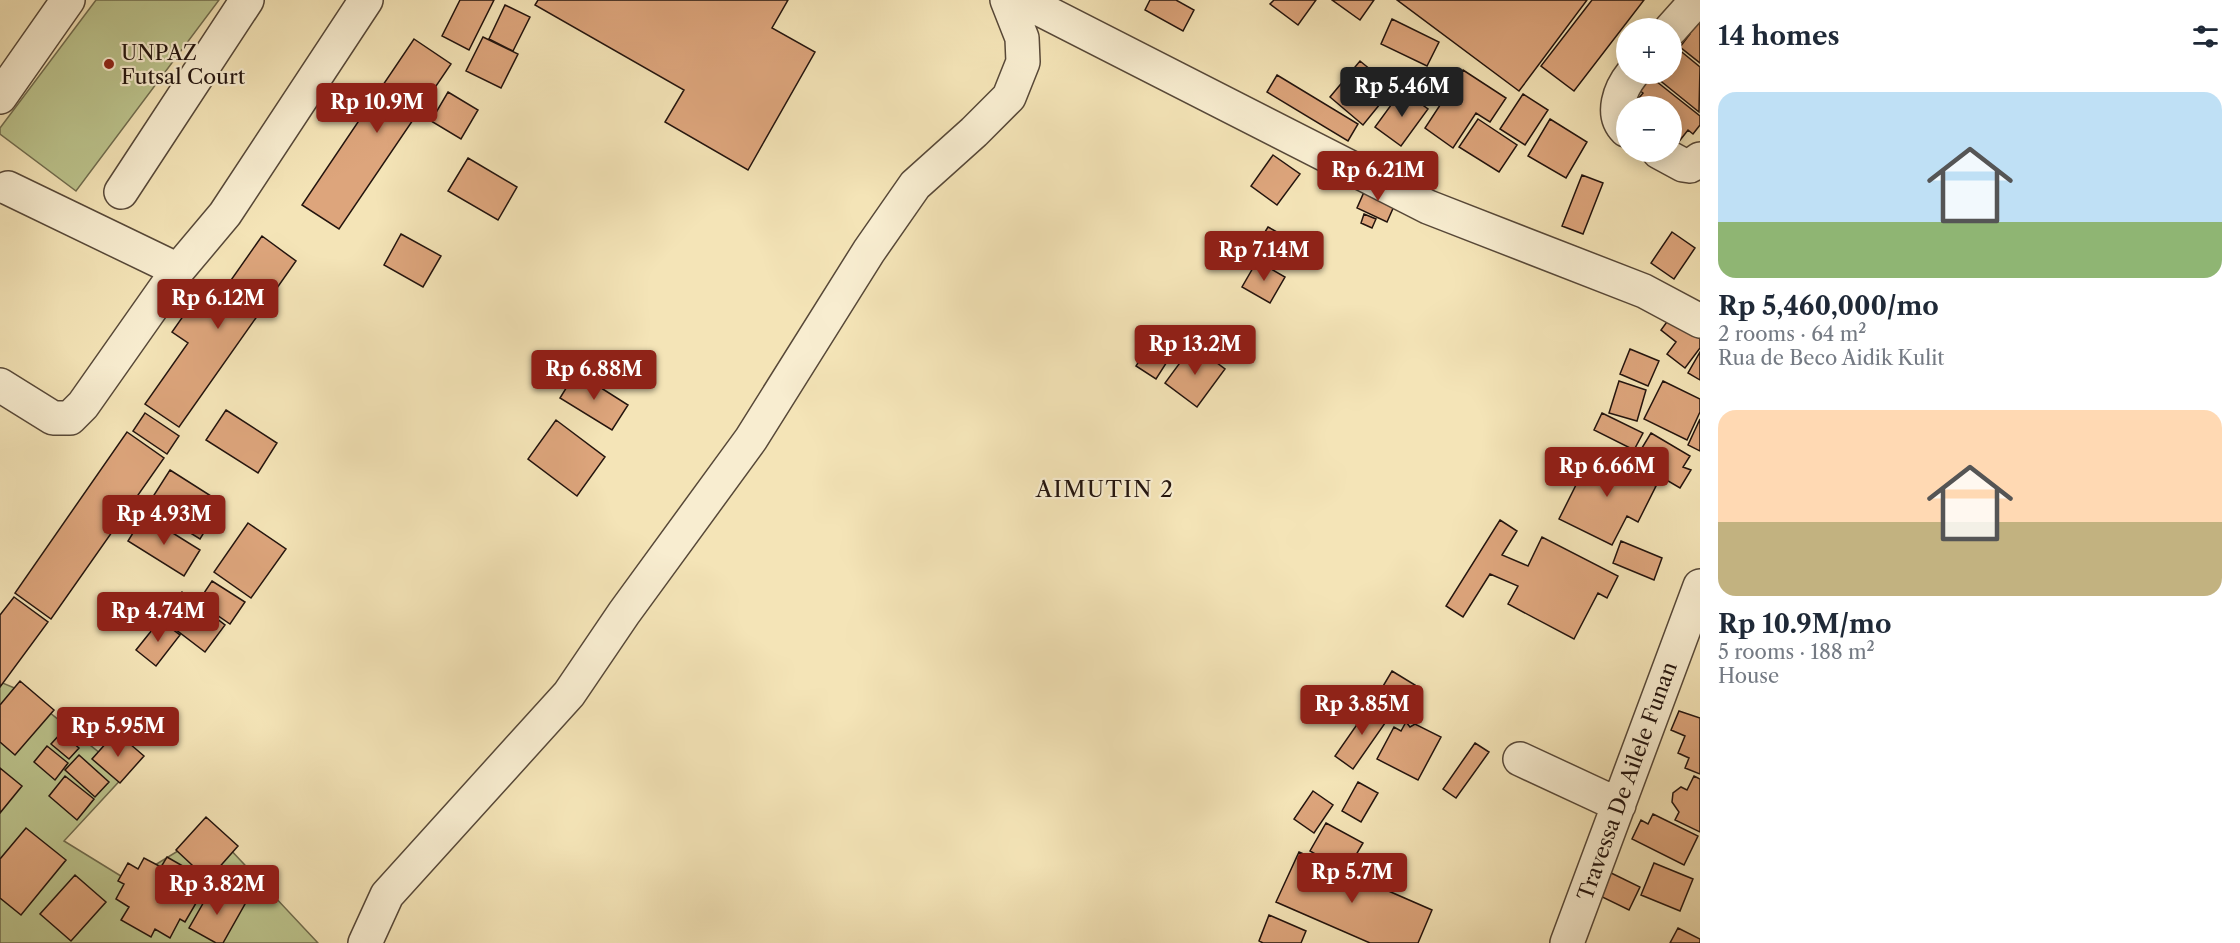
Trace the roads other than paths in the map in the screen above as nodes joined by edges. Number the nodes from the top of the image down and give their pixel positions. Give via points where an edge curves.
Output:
1 (68, 0) edge
2 (247, 0) edge
3 (366, 0) edge
4 (1007, 0) edge
5 (1022, 0) edge
6 (1697, 0) edge
7 (1681, 18) edge
8 (0, 97) edge
9 (1700, 159) edge
10 (1677, 162) edge
11 (121, 192) dead end
12 (2, 195) edge
13 (178, 270) junction
14 (1700, 321) edge
15 (0, 385) edge
16 (1700, 586) edge
17 (1520, 759) dead end
18 (1619, 805) junction
19 (364, 943) edge
20 (1567, 943) edge

1 - 8 street
2 - 11 street
3 - 13 street via 225,214
4 - 19 street via 1022,38 1023,62 1009,97 915,185 869,251 752,439 569,693 387,895
5 - 14 street via 1428,207 1644,291
6 - 7 street
9 - 10 street via 1690,166
12 - 13 street
13 - 15 street via 70,418 53,418
16 - 18 street, Travessa De Ailele Funan
17 - 18 street
18 - 20 street, Travessa De Ailele Funan

